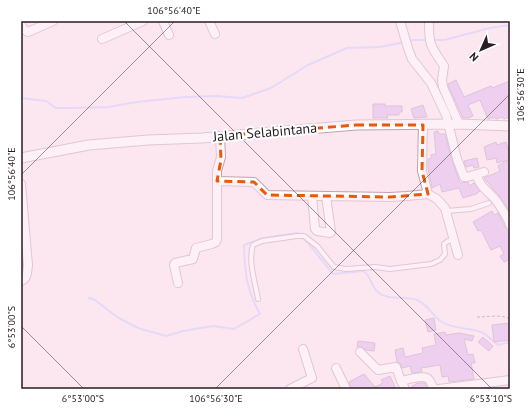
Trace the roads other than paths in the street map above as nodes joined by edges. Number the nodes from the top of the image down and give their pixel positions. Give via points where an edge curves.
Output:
1 (53, 21) edge
2 (143, 21) edge
3 (163, 21) edge
4 (209, 21) edge
5 (400, 21) edge
6 (429, 21) edge
7 (21, 24) edge
8 (215, 34) dead end
9 (169, 35) dead end
10 (102, 39) dead end
11 (449, 124) junction
12 (459, 124) junction
13 (423, 125) junction
14 (510, 126) edge
15 (220, 136) junction
16 (21, 158) edge
17 (217, 180) junction
18 (21, 184) edge
19 (428, 194) junction
20 (312, 196) junction
21 (326, 196) junction
22 (489, 203) dead end
23 (446, 211) junction
24 (510, 225) edge
25 (453, 240) junction
26 (458, 255) dead end
27 (21, 281) edge
28 (178, 283) dead end
29 (258, 299) dead end
30 (304, 350) dead end
31 (360, 352) dead end
32 (336, 368) dead end
33 (510, 380) edge
34 (400, 381) junction
35 (455, 388) edge
36 (290, 389) edge
37 (346, 389) edge
38 (405, 389) edge
39 (434, 389) edge
40 (439, 389) edge

1 - 7 street via 28,32
2 - 10 street
3 - 9 street
4 - 8 street
5 - 11 street via 409,53 431,83
6 - 12 street via 429,41 444,66 443,87
11 - 12 street, Jalan Selabintana
11 - 13 street, Jalan Selabintana
11 - 24 street via 465,177 480,173 484,190 497,201
12 - 14 street, Jalan Selabintana
13 - 15 street, Jalan Selabintana via 356,124
13 - 19 street via 422,170
15 - 16 street, Jalan Selabintana via 89,145
15 - 17 street via 221,160
17 - 20 street via 254,182 267,195
17 - 28 street via 216,242 196,248 193,259 175,263
18 - 27 street via 28,265 27,276
19 - 21 street
19 - 23 street via 440,202
20 - 21 street
20 - 21 street via 315,229 330,233
22 - 23 lane via 471,209
23 - 25 street
25 - 26 street
25 - 29 lane via 444,243 445,254 440,260 431,264 390,269 334,267 317,246 304,236 262,241 253,245 251,254
30 - 36 street via 312,378
31 - 34 street via 378,370 396,367
32 - 37 street
33 - 35 street
34 - 38 street
34 - 39 street via 426,378
35 - 40 street

